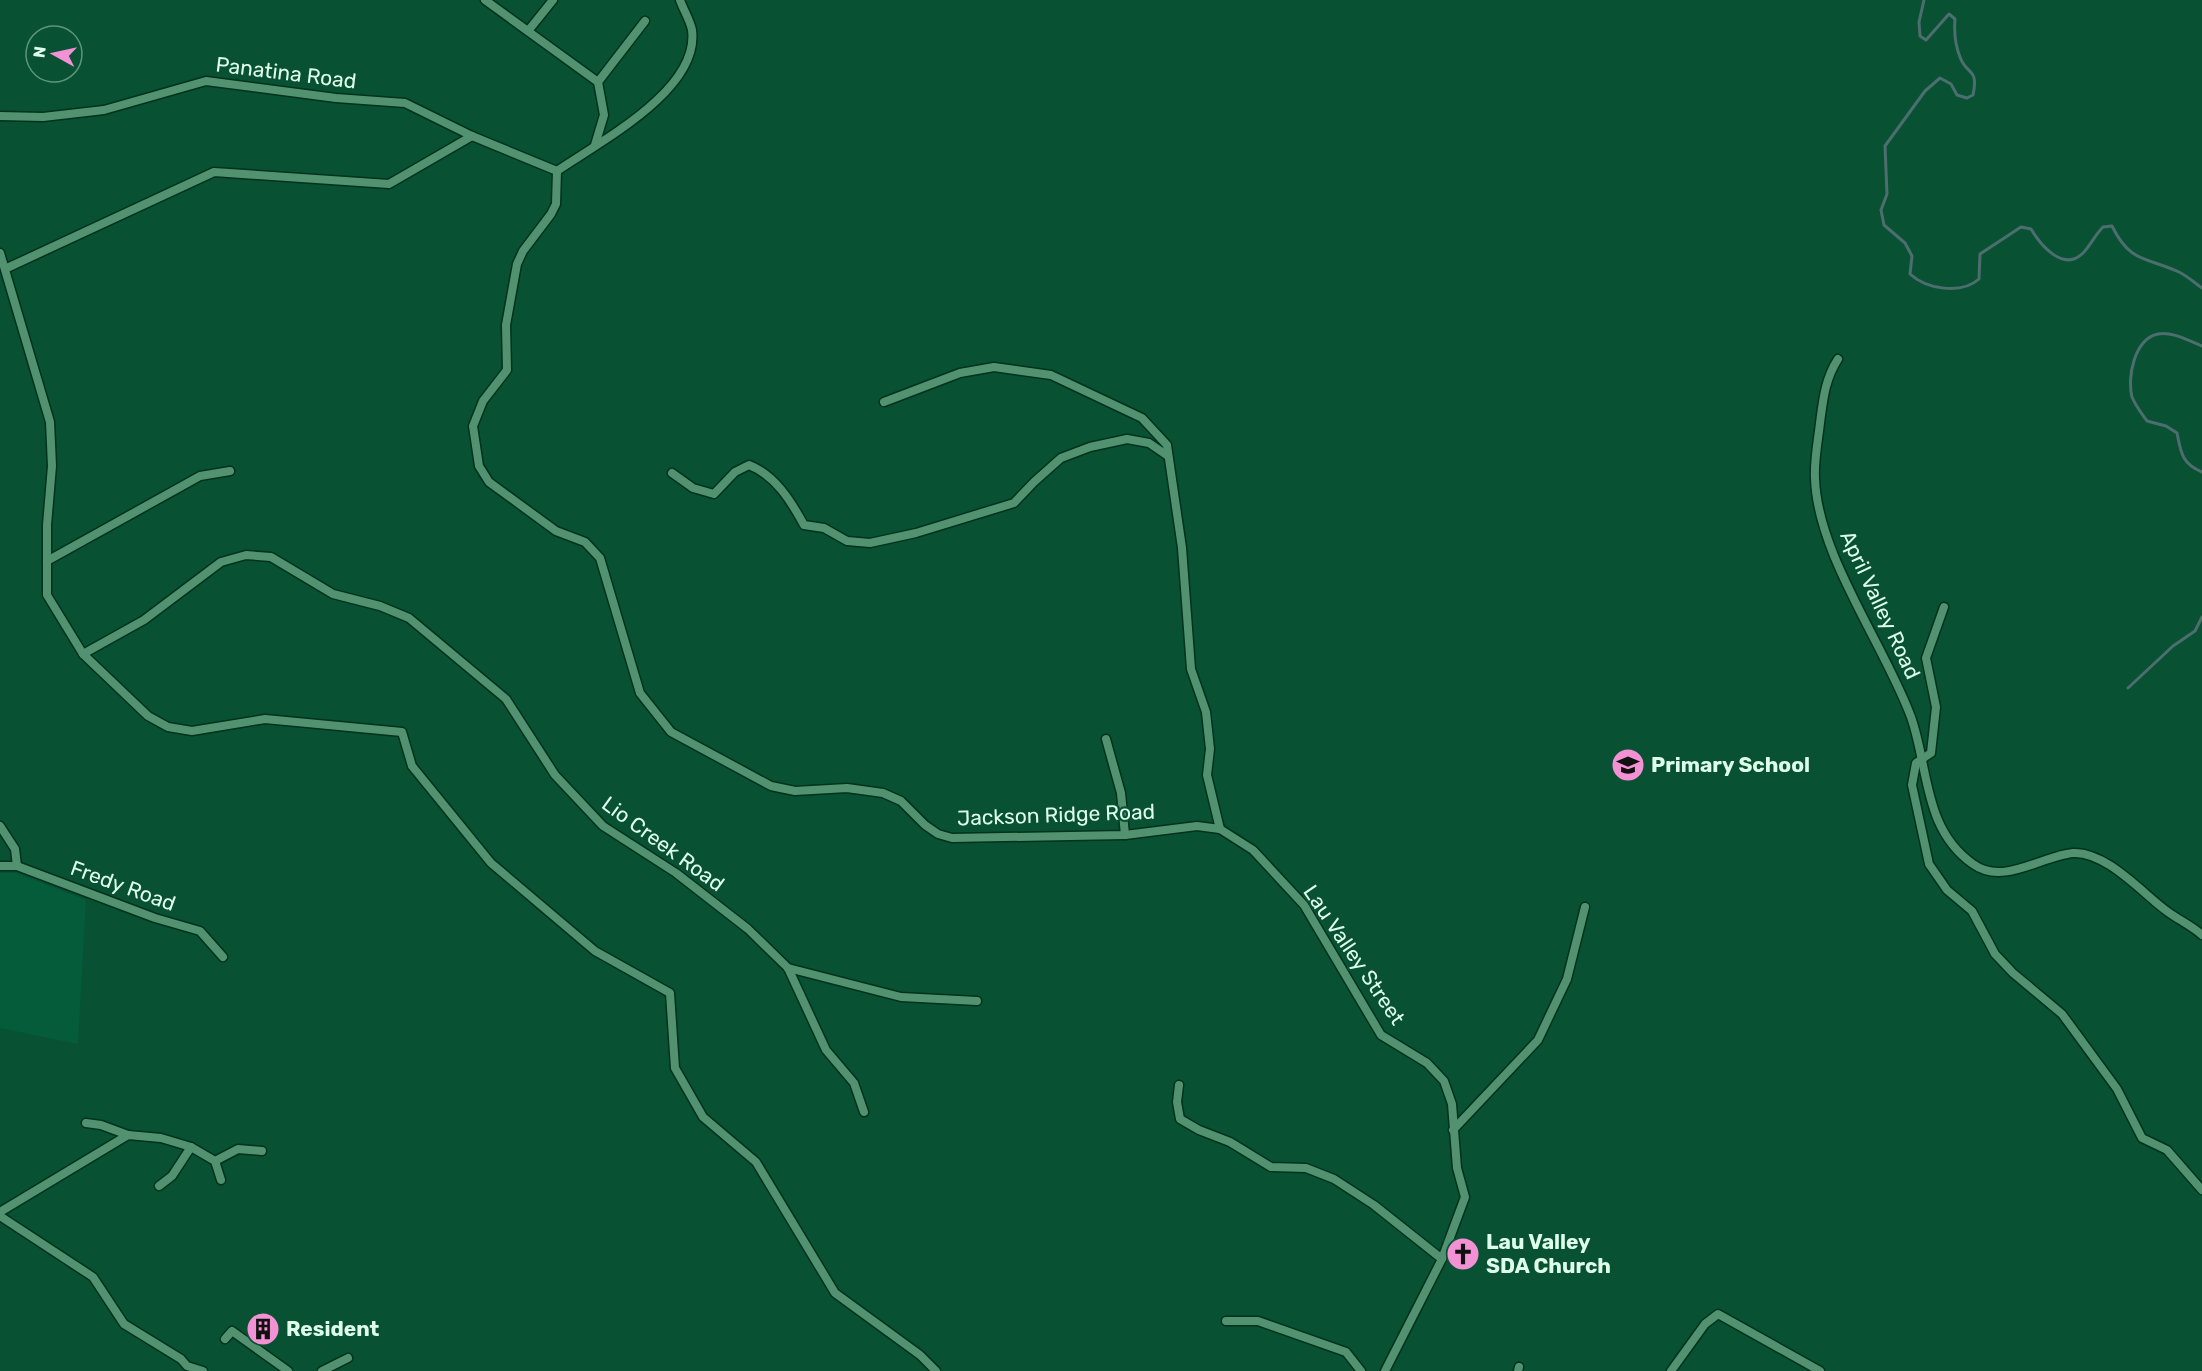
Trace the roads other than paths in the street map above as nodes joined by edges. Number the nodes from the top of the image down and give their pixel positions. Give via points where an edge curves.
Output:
1 (485, 0) edge
2 (553, 0) edge
3 (680, 0) edge
4 (645, 21) dead end
5 (528, 31) junction
6 (598, 82) junction
7 (0, 116) edge
8 (472, 136) junction
9 (595, 145) junction
10 (557, 171) junction
11 (0, 253) edge
12 (7, 268) junction
13 (1838, 359) dead end
14 (884, 402) dead end
15 (1168, 456) junction
16 (230, 471) dead end
17 (672, 473) dead end
18 (47, 561) junction
19 (1944, 608) dead end
20 (83, 654) junction
21 (1106, 739) dead end
22 (1922, 760) junction
23 (0, 826) edge
24 (1220, 829) junction
25 (1125, 835) junction
26 (0, 866) edge
27 (17, 866) junction
28 (1585, 908) dead end
29 (2202, 935) edge
30 (223, 957) dead end
31 (789, 968) junction
32 (977, 1001) dead end
33 (1179, 1085) dead end
34 (864, 1112) dead end
35 (86, 1123) dead end
36 (1454, 1130) junction
37 (128, 1135) junction
38 (191, 1147) junction
39 (262, 1151) dead end
40 (215, 1161) junction
41 (220, 1180) dead end
42 (159, 1186) dead end
43 (2202, 1190) edge
44 (1, 1211) edge
45 (1442, 1259) junction
46 (1226, 1321) dead end
47 (225, 1340) dead end
48 (348, 1358) dead end
49 (203, 1371) edge
50 (288, 1371) edge
51 (322, 1371) edge
52 (936, 1371) edge
53 (1361, 1371) edge
54 (1385, 1371) edge
55 (1671, 1371) edge
56 (1820, 1371) edge

1 - 5 street
2 - 5 street
3 - 9 street via 692,30 680,75 654,105
4 - 6 street
5 - 6 street
6 - 9 street via 604,115
7 - 8 street, Panatina Road via 43,117 104,110 206,81 405,103
8 - 10 street, Panatina Road
8 - 12 street via 389,184 214,172
9 - 10 street
10 - 25 street, Jackson Ridge Road via 552,214 517,264 506,325 507,370 483,400 473,426 479,466 489,482 556,531 585,542 600,558 640,693 671,732 771,786 795,791 847,788 884,793 902,801 938,834 952,838
11 - 12 street
12 - 18 street via 50,422
13 - 22 street, April Valley Road via 1828,373 1817,448 1815,478 1820,510 1844,579 1911,717
14 - 15 street via 960,373 994,367 1051,375 1142,418 1167,445
15 - 17 street via 1149,442 1126,439 1090,447 1061,458 1014,503 870,543 846,541 824,528 804,525 789,498 758,468 748,465 735,472 714,494 693,488
15 - 24 street via 1182,548 1191,669 1206,712 1210,749 1207,774
16 - 18 street via 200,476
18 - 20 street via 47,596
19 - 22 street via 1926,658 1936,707 1930,753
20 - 31 street, Lio Creek Road via 144,620 221,562 246,555 271,557 333,594 410,618 506,699 555,775 603,826 676,873 748,929
20 - 52 street via 148,716 168,727 192,731 266,719 402,732 412,766 491,864 595,951 670,993 675,1068 703,1117 756,1162 835,1293
21 - 25 street via 1121,793
22 - 29 street, April Valley Road via 1939,825 1959,853 1974,865 2000,872 2074,853 2109,864
22 - 43 street via 1916,763 1912,786 1929,864 1947,890 1972,911 1995,954 2062,1014 2117,1089 2142,1138 2167,1150
23 - 27 street via 15,849
24 - 25 street, Jackson Ridge Road via 1197,826
24 - 36 street, Lau Valley Street via 1253,850 1304,905 1381,1035 1427,1063 1444,1081 1452,1104
26 - 27 street, Fredy Road
27 - 30 street, Fredy Road via 154,918 200,931
28 - 36 street via 1567,979 1538,1040
31 - 32 street via 901,997
31 - 34 street via 826,1050 854,1083
33 - 45 street via 1180,1119 1271,1167 1306,1168 1334,1179 1374,1204
35 - 37 street
36 - 45 street, Lau Valley Street via 1457,1168 1465,1197
37 - 38 street via 161,1138
37 - 44 street
38 - 40 street
38 - 42 street via 172,1176
39 - 40 street via 238,1149
40 - 41 street
44 - 49 street via 93,1277 124,1324 187,1366
45 - 54 street, Lau Valley Street
46 - 53 street via 1258,1321 1346,1352
47 - 50 street via 232,1331
48 - 51 street
55 - 56 street via 1705,1324 1718,1314

